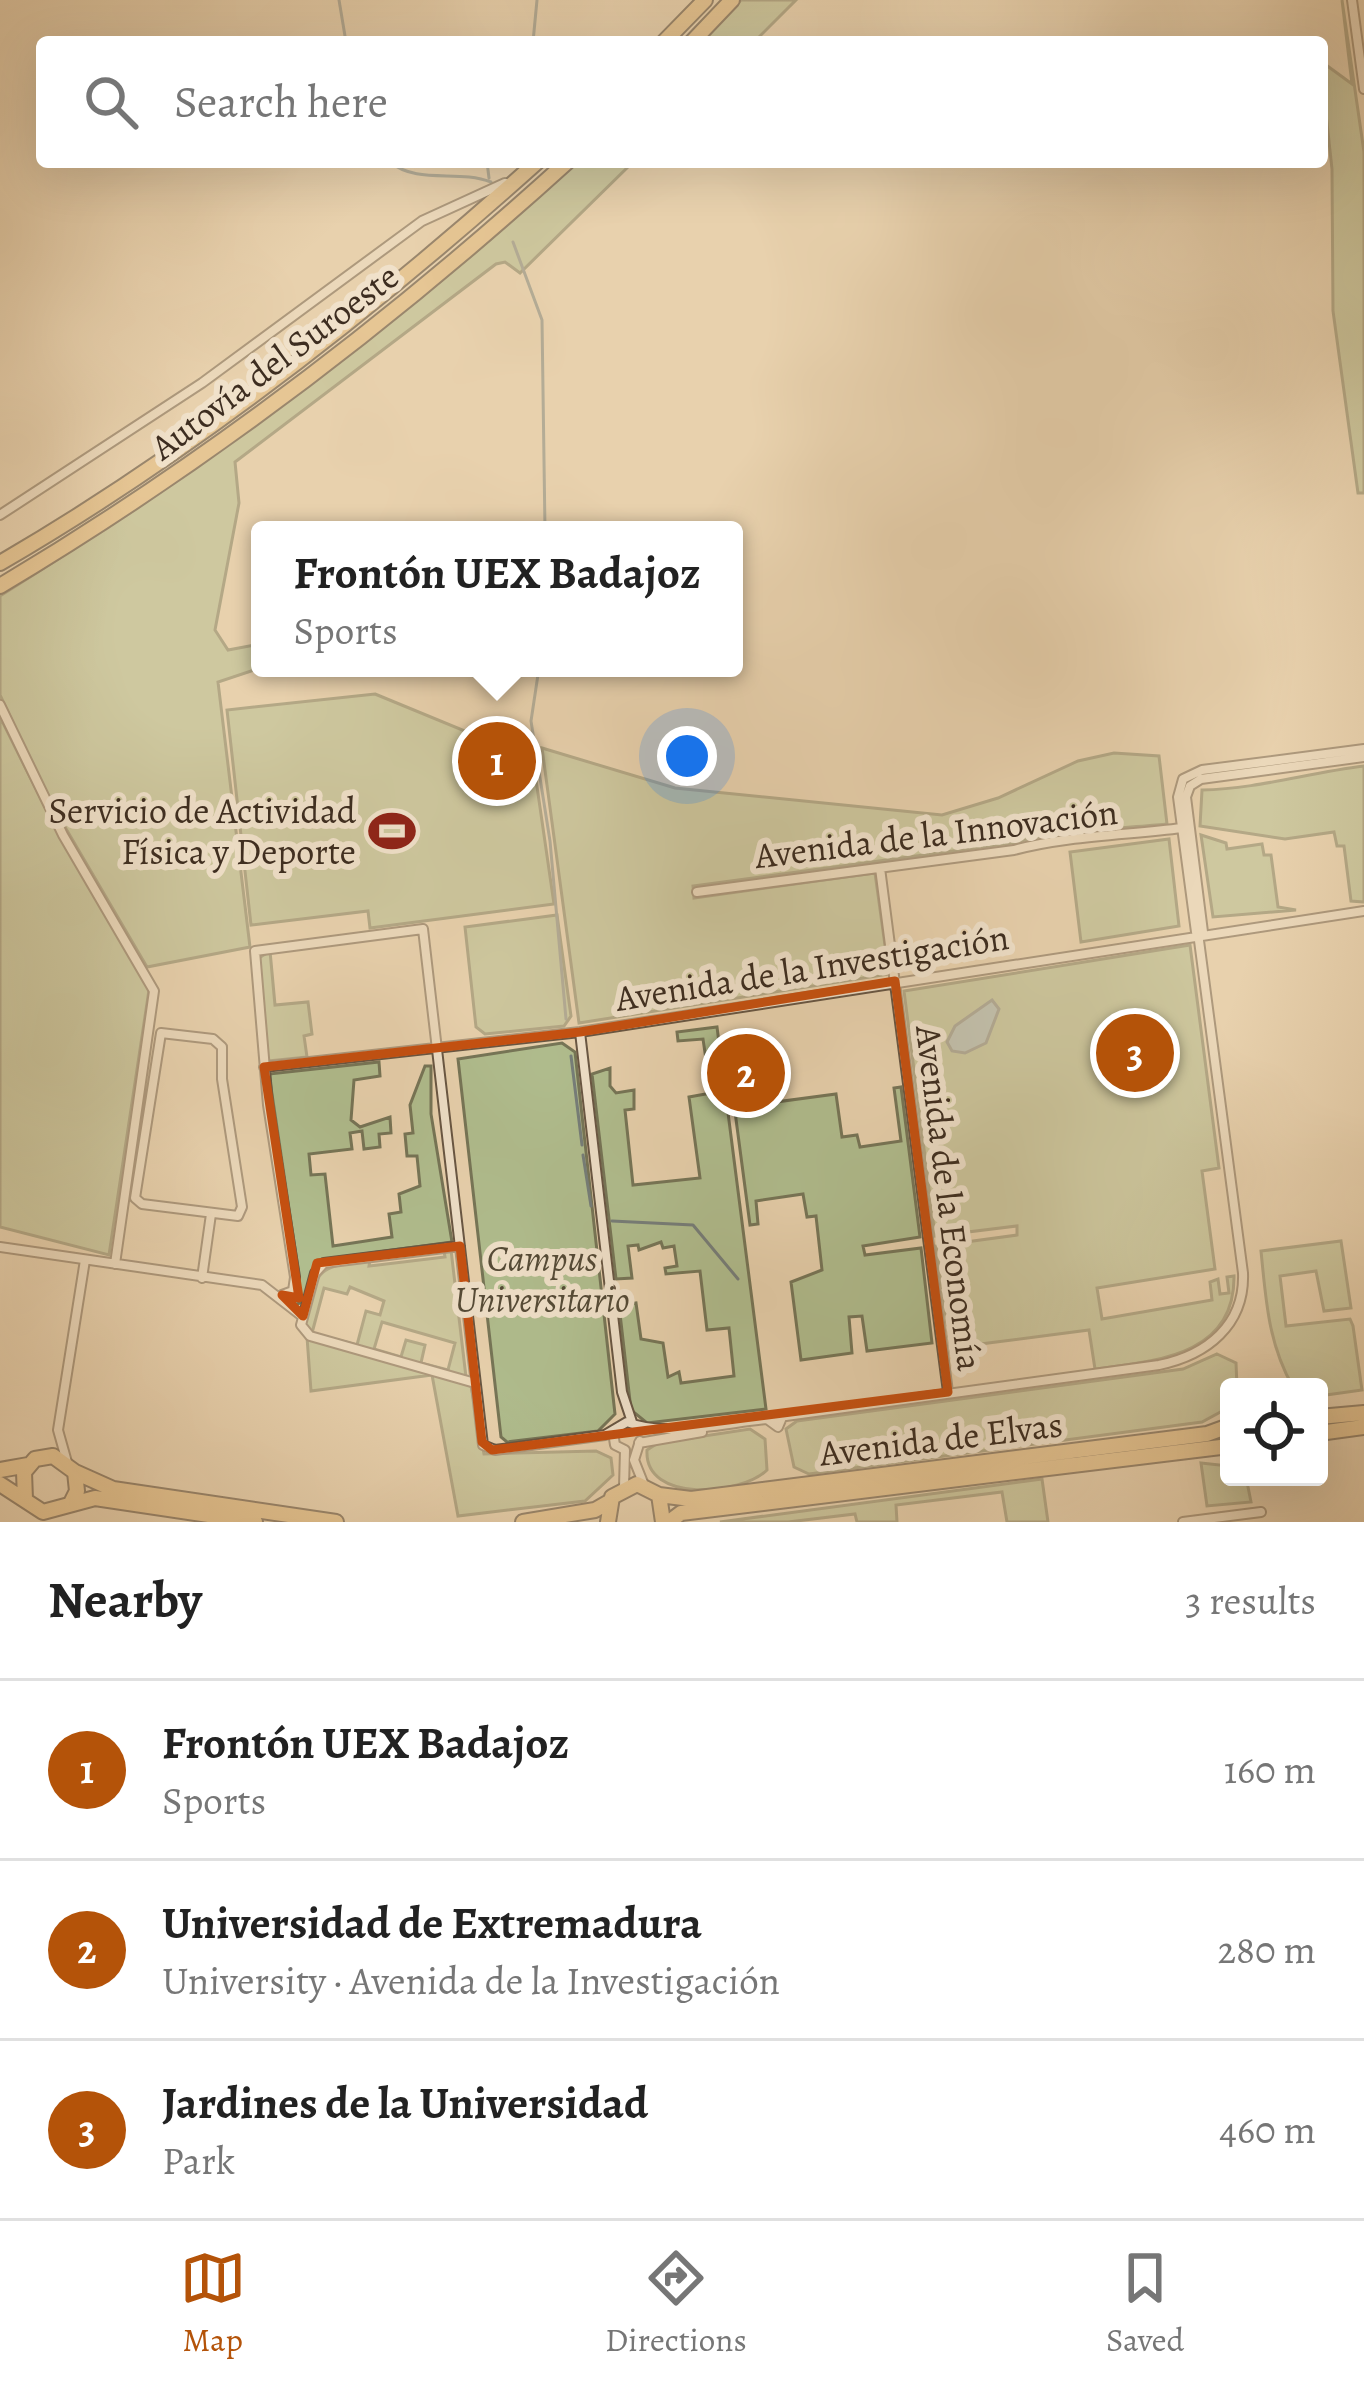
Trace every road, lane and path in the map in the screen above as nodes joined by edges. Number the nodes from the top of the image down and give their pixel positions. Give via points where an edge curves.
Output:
1 (705, 0) edge
2 (732, 0) edge
3 (1352, 0) edge
4 (670, 36) edge
5 (698, 36) edge
6 (1364, 89) edge
7 (528, 168) edge
8 (529, 168) edge
9 (560, 168) edge
10 (0, 514) edge
11 (0, 563) edge
12 (0, 586) edge
13 (0, 705) edge
14 (1364, 753) edge
15 (1182, 828) junction
16 (880, 868) junction
17 (697, 892) dead end
18 (1364, 911) edge
19 (1199, 933) junction
20 (895, 981) junction
21 (580, 1032) junction
22 (436, 1048) junction
23 (264, 1067) junction
24 (211, 1214) junction
25 (460, 1246) junction
26 (0, 1247) edge
27 (85, 1260) junction
28 (115, 1264) junction
29 (202, 1277) junction
30 (281, 1295) junction
31 (303, 1316) junction
32 (476, 1383) junction
33 (622, 1392) junction
34 (948, 1392) junction
35 (798, 1411) junction
36 (1364, 1413) edge
37 (1328, 1416) edge
38 (761, 1420) junction
39 (778, 1423) junction
40 (636, 1426) junction
41 (1364, 1426) edge
42 (616, 1428) junction
43 (1220, 1429) edge
44 (58, 1430) junction
45 (1328, 1432) edge
46 (633, 1447) junction
47 (1220, 1447) edge
48 (33, 1462) junction
49 (71, 1468) junction
50 (0, 1470) edge
51 (0, 1484) edge
52 (644, 1485) junction
53 (624, 1486) junction
54 (658, 1496) junction
55 (25, 1499) junction
56 (609, 1502) junction
57 (61, 1512) edge
58 (1261, 1512) dead end
59 (199, 1517) edge
60 (255, 1522) edge
61 (336, 1522) edge
62 (523, 1522) edge
63 (608, 1522) edge
64 (666, 1522) edge
65 (1183, 1522) edge

1 - 4 highway
2 - 5 highway
3 - 6 street
7 - 10 street via 483,197 422,220 189,391
8 - 11 highway, Autovía del Suroeste via 261,389
9 - 12 highway, Autovía del Suroeste via 268,407
13 - 28 street via 63,835 145,971 154,1002
14 - 15 street via 1193,772 1178,790
14 - 19 street via 1191,784
15 - 16 street, Avenida de la Innovación via 1042,840
15 - 19 street
16 - 17 street, Avenida de la Innovación
16 - 20 street, Avenida de la Economía
18 - 19 street, Avenida de la Investigación
19 - 20 street, Avenida de la Investigación
19 - 34 street via 1241,1305 1214,1341 1177,1360
20 - 21 street, Avenida de la Investigación
20 - 34 street, Avenida de la Economía
21 - 22 street, Avenida de la Investigación
21 - 33 street
22 - 23 street, Avenida de la Investigación
22 - 23 street via 423,929 255,951
22 - 25 street
23 - 30 street via 295,1273 293,1291
24 - 24 street via 236,1216 242,1208 223,1049 213,1039 162,1033 135,1198
24 - 29 street
25 - 31 street via 324,1263
25 - 32 street
26 - 27 street
27 - 28 street
27 - 44 street
28 - 29 street
29 - 30 street
30 - 31 street
31 - 32 street via 310,1336
32 - 42 street via 482,1442 495,1450
33 - 40 street
33 - 42 street
34 - 35 street
35 - 38 street
35 - 39 street
36 - 37 highway
38 - 39 street
38 - 40 street
39 - 46 street
40 - 42 street
40 - 46 street
41 - 45 highway
42 - 46 street via 615,1445
43 - 54 highway, Avenida de Elvas via 812,1485
44 - 48 street
44 - 49 street
46 - 52 street
46 - 53 street
47 - 64 highway, Avenida de Elvas via 693,1511
48 - 49 highway via 53,1456
48 - 50 highway
48 - 55 highway via 21,1482
49 - 57 highway via 77,1491
49 - 61 highway via 113,1489
51 - 55 highway
52 - 53 highway
52 - 54 highway
53 - 56 highway
54 - 64 highway
55 - 57 highway via 43,1512
56 - 62 highway
56 - 63 highway
57 - 59 highway via 95,1498
58 - 65 street
59 - 60 highway

